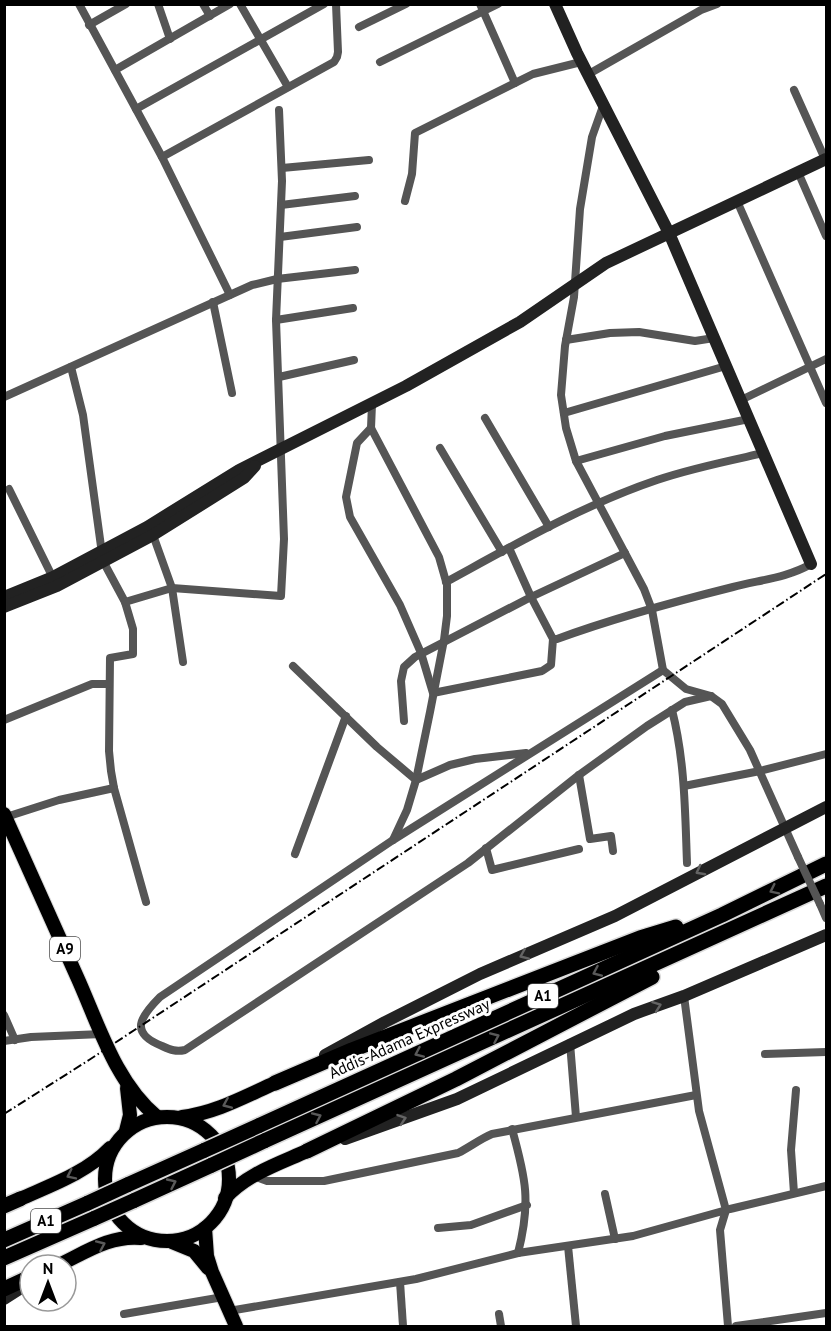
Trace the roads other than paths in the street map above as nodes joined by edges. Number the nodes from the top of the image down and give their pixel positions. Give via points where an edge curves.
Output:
1 (79, 4) edge
2 (126, 4) edge
3 (158, 4) edge
4 (203, 4) edge
5 (230, 4) edge
6 (240, 4) edge
7 (324, 4) edge
8 (336, 4) edge
9 (406, 4) edge
10 (498, 4) edge
11 (555, 4) edge
12 (717, 4) edge
13 (700, 7) edge
14 (482, 8) edge
15 (210, 16) junction
16 (89, 25) junction
17 (359, 27) dead end
18 (170, 39) junction
19 (260, 39) junction
20 (380, 62) dead end
21 (581, 62) junction
22 (115, 70) junction
23 (587, 75) junction
24 (515, 83) junction
25 (288, 87) junction
26 (794, 90) dead end
27 (603, 106) junction
28 (136, 109) junction
29 (279, 110) dead end
30 (162, 157) junction
31 (826, 159) edge
32 (369, 160) dead end
33 (282, 168) junction
34 (798, 172) junction
35 (355, 196) dead end
36 (405, 201) dead end
37 (737, 201) junction
38 (281, 205) junction
39 (357, 227) dead end
40 (669, 233) junction
41 (826, 236) edge
42 (280, 237) junction
43 (355, 270) dead end
44 (277, 279) junction
45 (575, 285) junction
46 (230, 295) junction
47 (213, 302) junction
48 (353, 308) dead end
49 (276, 320) junction
50 (714, 338) junction
51 (566, 340) junction
52 (826, 359) edge
53 (354, 360) dead end
54 (726, 366) junction
55 (71, 367) junction
56 (809, 367) junction
57 (279, 377) junction
58 (231, 393) dead end
59 (4, 397) edge
60 (741, 400) junction
61 (826, 403) edge
62 (372, 404) junction
63 (564, 413) junction
64 (485, 418) dead end
65 (749, 419) junction
66 (372, 428) junction
67 (440, 448) dead end
68 (281, 451) junction
69 (764, 453) junction
70 (261, 461) junction
71 (576, 461) junction
72 (9, 489) dead end
73 (598, 503) junction
74 (549, 527) junction
75 (153, 535) junction
76 (505, 550) junction
77 (625, 553) junction
78 (102, 556) junction
79 (811, 564) joint
80 (55, 581) junction
81 (446, 582) junction
82 (172, 588) junction
83 (4, 597) edge
84 (531, 597) junction
85 (125, 602) junction
86 (4, 607) edge
87 (652, 609) junction
88 (553, 639) junction
89 (444, 640) junction
90 (421, 653) junction
91 (183, 662) dead end
92 (294, 666) dead end
93 (663, 670) junction
94 (109, 684) junction
95 (433, 693) junction
96 (711, 696) junction
97 (672, 710) junction
98 (346, 716) junction
99 (4, 720) edge
100 (404, 721) dead end
101 (532, 752) junction
102 (826, 754) edge
103 (760, 771) junction
104 (579, 775) junction
105 (416, 780) junction
106 (684, 786) junction
107 (114, 788) junction
108 (826, 807) edge
109 (5, 816) edge
110 (785, 826) junction
111 (393, 840) junction
112 (486, 848) junction
113 (579, 849) dead end
114 (613, 851) dead end
115 (295, 854) dead end
116 (687, 863) dead end
117 (826, 864) edge
118 (826, 886) edge
119 (146, 902) dead end
120 (722, 915) junction
121 (826, 918) edge
122 (731, 931) junction
123 (826, 935) edge
124 (684, 996) junction
125 (4, 1015) edge
126 (102, 1034) junction
127 (15, 1040) junction
128 (4, 1041) edge
129 (570, 1043) junction
130 (826, 1052) edge
131 (765, 1054) dead end
132 (126, 1083) junction
133 (275, 1083) junction
134 (796, 1090) dead end
135 (696, 1095) junction
136 (157, 1117) junction
137 (177, 1117) junction
138 (576, 1117) junction
139 (512, 1129) junction
140 (126, 1131) junction
141 (116, 1143) junction
142 (307, 1151) junction
143 (253, 1175) junction
144 (826, 1186) edge
145 (794, 1193) junction
146 (605, 1194) dead end
147 (225, 1198) junction
148 (20, 1199) joint
149 (527, 1205) junction
150 (4, 1206) edge
151 (726, 1210) junction
152 (205, 1228) junction
153 (438, 1228) dead end
154 (146, 1238) junction
155 (615, 1239) junction
156 (4, 1240) edge
157 (170, 1241) junction
158 (568, 1245) junction
159 (518, 1253) junction
160 (78, 1256) edge
161 (4, 1258) edge
162 (212, 1272) junction
163 (400, 1282) junction
164 (18, 1283) edge
165 (4, 1289) edge
166 (18, 1290) edge
167 (223, 1297) junction
168 (4, 1299) edge
169 (229, 1311) junction
170 (826, 1313) edge
171 (124, 1314) dead end
172 (499, 1314) dead end
173 (748, 1325) edge
174 (236, 1326) edge
175 (403, 1326) edge
176 (501, 1326) edge
177 (576, 1326) edge
178 (728, 1326) edge
179 (736, 1326) edge

1 - 16 street
2 - 16 street
3 - 18 street
4 - 15 street
5 - 15 street
6 - 19 street
7 - 19 street
8 - 25 street via 338,57
9 - 17 street
10 - 14 street
11 - 21 street
12 - 13 street
13 - 23 street
14 - 20 street
14 - 24 street
15 - 18 street
16 - 22 street
18 - 22 street
19 - 25 street
19 - 28 street
21 - 23 street
21 - 24 street via 533,74
22 - 28 street
23 - 27 street
24 - 36 street via 415,133
25 - 30 street
26 - 31 street
27 - 40 street
27 - 45 street via 592,137 580,209
28 - 30 street
29 - 33 street
30 - 46 street
31 - 34 street
32 - 33 street
33 - 38 street
34 - 37 street
34 - 41 street
35 - 38 street
37 - 40 street
37 - 56 street
38 - 42 street
39 - 42 street
40 - 45 street via 606,263
40 - 50 street
42 - 44 street
43 - 44 street
44 - 46 street
44 - 49 street
45 - 51 street
45 - 62 street via 520,322
46 - 47 street
47 - 55 street
47 - 58 street
48 - 49 street
49 - 57 street
50 - 51 street via 695,341 639,332
50 - 54 street
51 - 63 street via 561,394
52 - 56 street
53 - 57 street
54 - 60 street
54 - 63 street
55 - 59 street
55 - 78 street via 83,415
56 - 60 street
56 - 61 street
57 - 68 street
60 - 65 street
62 - 66 street
62 - 68 street
63 - 71 street
64 - 74 street
65 - 69 street
65 - 71 street via 665,436
66 - 81 street via 439,557
66 - 90 street via 357,443 346,497 350,517 400,605
67 - 76 street
68 - 70 street
68 - 82 street via 281,596
69 - 73 street via 666,477
69 - 79 street
70 - 75 street via 244,478
70 - 78 street via 239,470
71 - 73 street
72 - 80 street
73 - 74 street
73 - 77 street
74 - 76 street
75 - 78 street
75 - 82 street
76 - 81 street
76 - 84 street
77 - 84 street
77 - 87 street
78 - 80 street
78 - 85 street
79 - 87 street via 796,573
80 - 83 street
80 - 86 street
81 - 89 street
82 - 85 street
82 - 91 street
84 - 88 street
84 - 89 street
85 - 94 street via 133,629 133,654 110,658
87 - 88 street
87 - 93 street
88 - 95 street via 551,665 547,669
89 - 90 street
89 - 95 street
90 - 95 street
90 - 100 street via 404,668
92 - 98 street
93 - 96 street via 686,689
93 - 101 street
94 - 99 street via 92,684
94 - 107 street via 109,751
95 - 105 street
96 - 97 street via 685,702
96 - 103 street via 722,704
97 - 104 street
97 - 106 street
98 - 105 street
98 - 115 street
101 - 105 street via 450,765
101 - 111 street
102 - 103 street
103 - 106 street
103 - 110 street
104 - 112 street
104 - 114 street via 590,839 611,836
105 - 111 street
106 - 116 street
107 - 109 street
107 - 119 street
108 - 110 street
109 - 126 main road, A9
110 - 121 street, bridge
110 -> 133 street via 615,916 480,974 406,1011
111 - 112 street via 160,997 145,1012 142,1033 149,1041 177,1052 185,1050
112 - 113 street via 492,870
117 -> 120 highway, Addis-Adama Expressway / A1
118 - 122 highway, Addis-Adama Expressway / A1
120 - 133 highway via 640,938
120 -> 156 highway, Addis-Adama Expressway / A1, bridge
122 - 142 highway via 569,1021
161 -> 122 highway, Addis-Adama Expressway / A1, bridge
123 - 124 street
129 -> 124 street
124 - 135 street
125 - 127 street
126 - 127 street
126 - 132 main road, A9
127 - 128 street
129 - 138 street
142 -> 129 street via 457,1099
130 - 131 street
132 - 136 main road, A9
132 - 140 main road, A9 via 130,1102
133 -> 137 main road via 201,1114
134 - 145 street via 791,1150
135 - 138 street
135 - 151 street
136 - 137 main road
136 - 140 main road
137 - 147 main road via 195,1123 223,1151 229,1170
138 - 139 street
139 - 143 street via 478,1139 458,1153 324,1181 267,1181
139 - 149 street via 524,1171
140 - 141 main road
141 -> 148 main road via 85,1168
141 - 154 main road via 108,1156 104,1176 106,1196 114,1214 128,1229
142 - 143 main road
143 - 147 main road
144 - 145 street
145 - 151 street
146 - 155 street
147 - 152 main road via 222,1209
148 - 150 highway
149 - 153 street via 471,1226
149 - 159 street
151 - 155 street
151 - 178 street via 720,1230
152 - 157 main road
152 - 162 main road
154 - 157 main road
160 -> 154 main road via 107,1241 127,1236
155 - 158 street
157 - 162 main road via 194,1251
158 - 159 street
158 - 177 street
159 - 163 street
162 - 167 main road
163 - 169 street
163 - 175 street
164 - 165 highway
166 - 168 street
167 - 169 main road
167 - 171 street
169 - 174 main road
170 - 173 street
172 - 176 street
173 - 179 street

